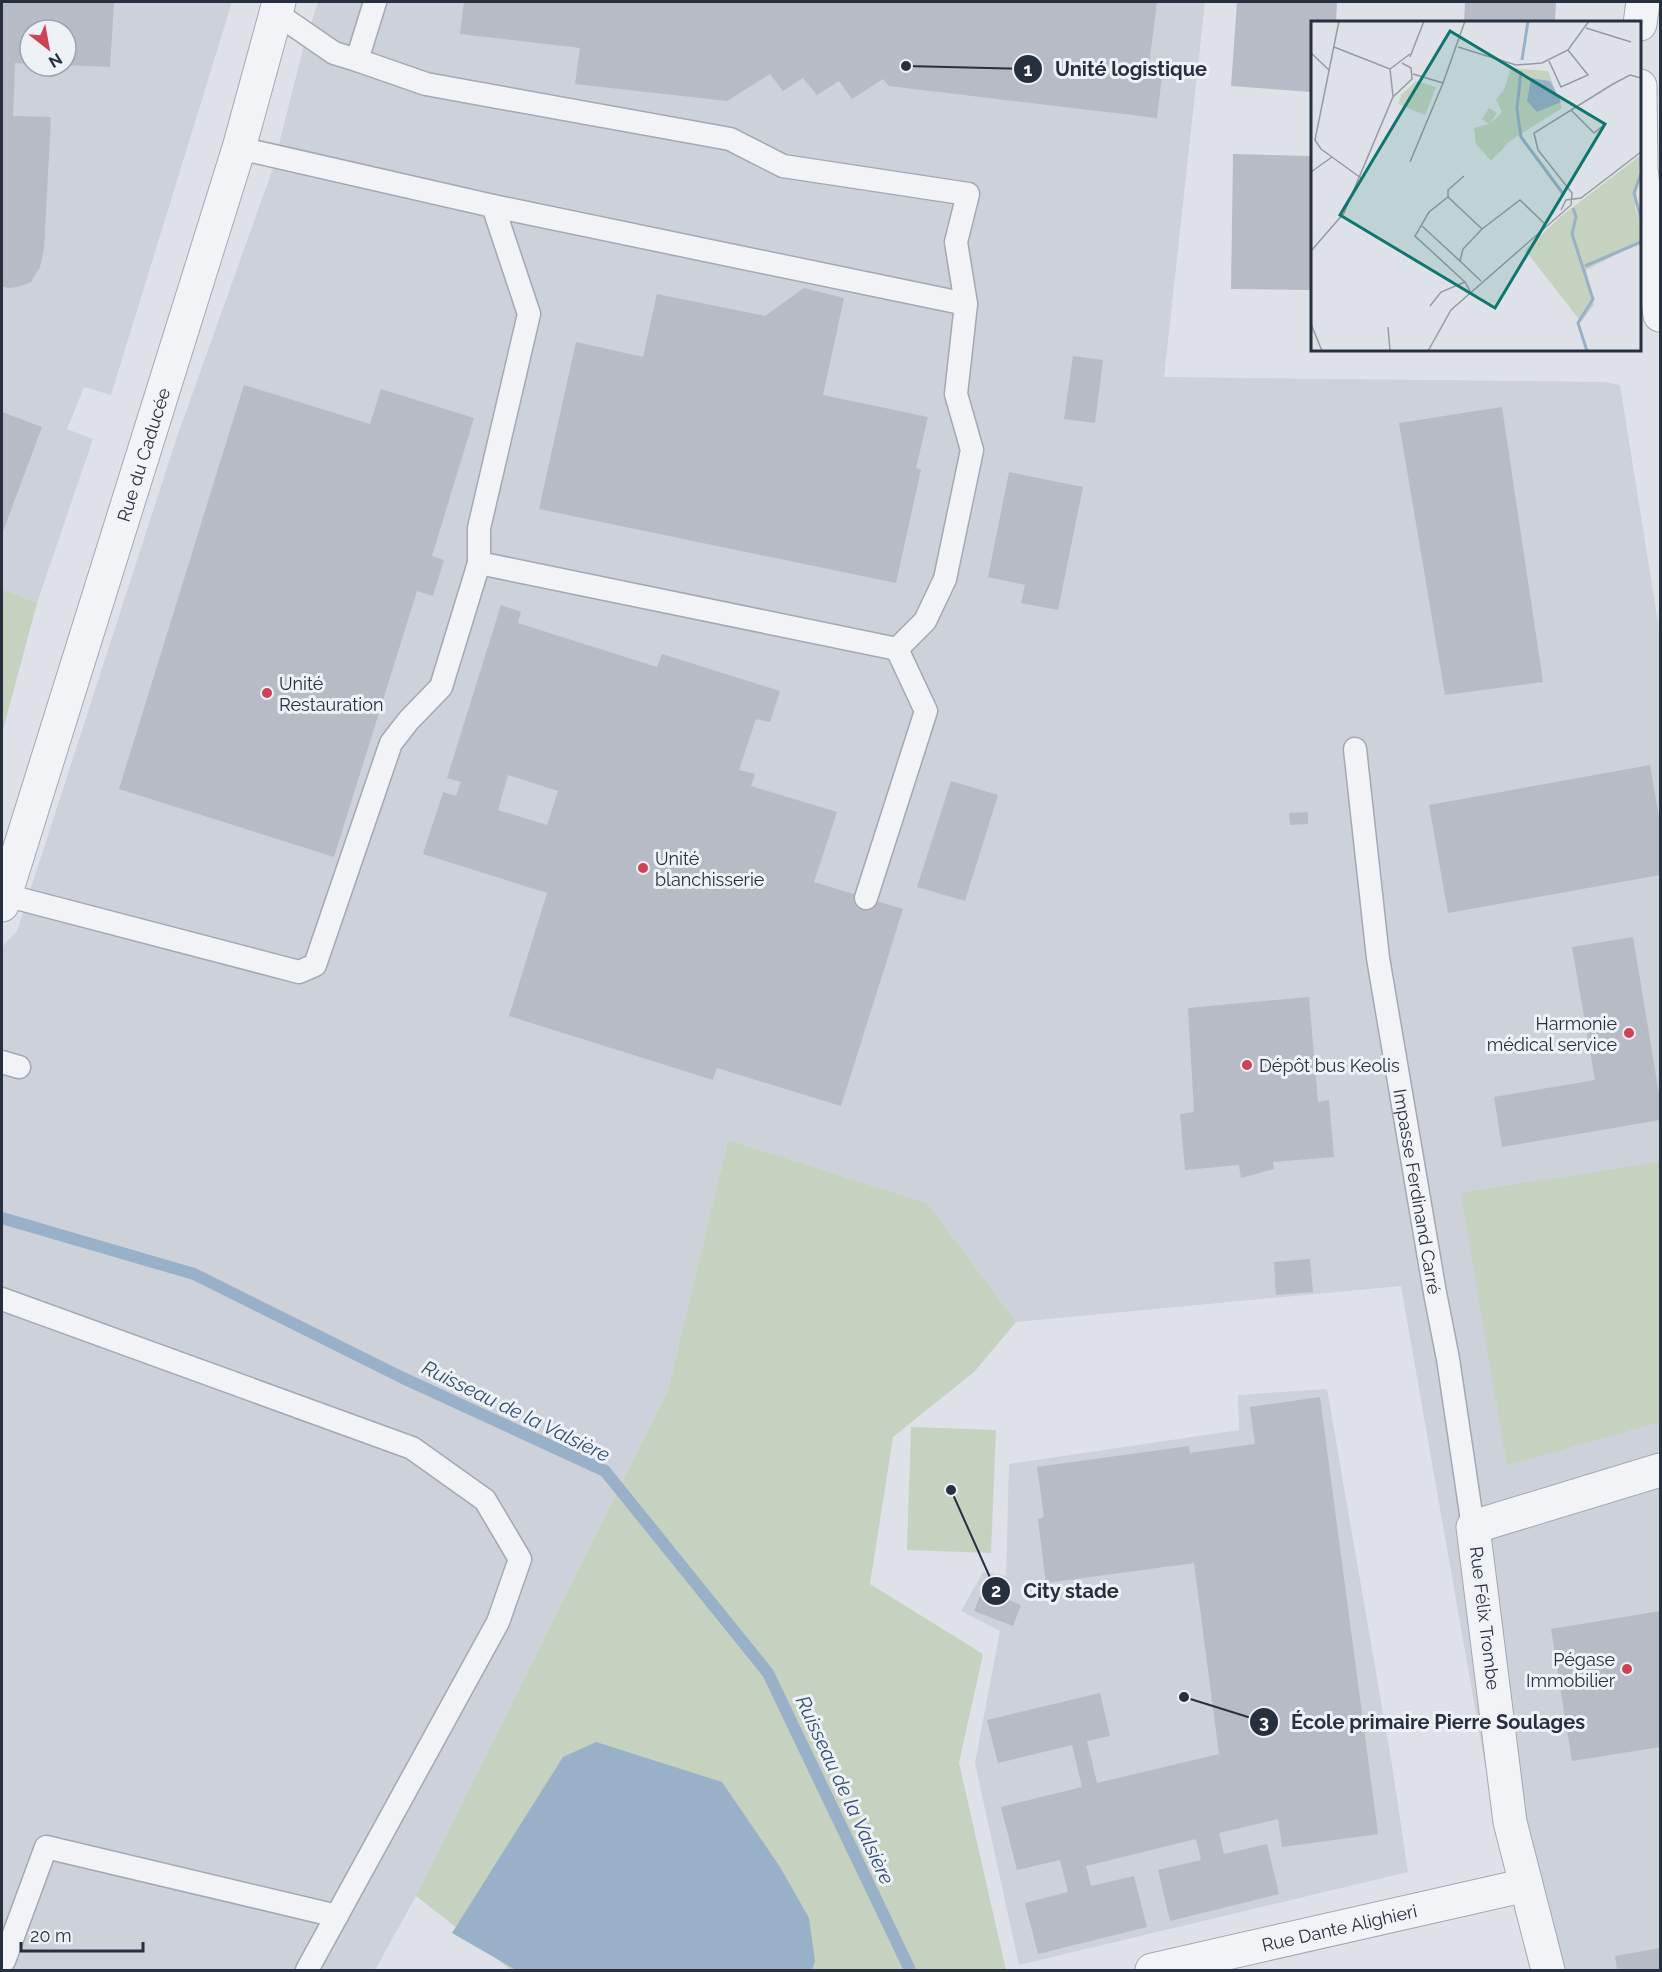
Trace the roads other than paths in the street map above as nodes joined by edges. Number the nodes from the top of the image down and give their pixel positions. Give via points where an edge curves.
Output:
1 (375, 2) edge
2 (1643, 2) edge
3 (277, 7) edge
4 (1640, 21) edge
5 (357, 60) junction
6 (239, 148) junction
7 (1641, 170) edge
8 (493, 206) junction
9 (966, 303) junction
10 (1660, 315) edge
11 (479, 563) junction
12 (897, 649) junction
13 (1355, 749) dead end
14 (866, 898) dead end
15 (3, 900) edge
16 (2, 1299) edge
17 (1660, 1470) edge
18 (1473, 1527) junction
19 (1526, 1885) junction
20 (338, 1916) junction
21 (4, 1961) dead end
22 (307, 1971) edge
23 (1152, 1971) edge
24 (1548, 1971) edge

1 - 5 lane
2 - 4 street
3 - 5 lane via 334,53
3 - 6 street, Rue du Caducée
5 - 9 lane via 426,84 730,139 783,166 968,194 956,242
6 - 8 lane
6 - 15 street, Rue du Caducée
7 - 10 street
8 - 9 lane
8 - 11 lane via 529,314 479,528
9 - 12 lane via 956,394 972,450 945,579 925,621
11 - 12 lane
11 - 15 lane via 441,687 391,743 315,965 299,972
12 - 14 lane via 926,711
13 - 18 lane, Impasse Ferdinand Carré via 1378,958 1448,1359
16 - 20 lane via 412,1449 484,1500 520,1559 498,1622
17 - 18 street, Rue Félix Trombe
18 - 19 street, Rue Félix Trombe via 1510,1822
19 - 23 street, Rue Dante Alighieri
19 - 24 street, Rue Félix Trombe
20 - 21 lane via 46,1847
20 - 22 lane

